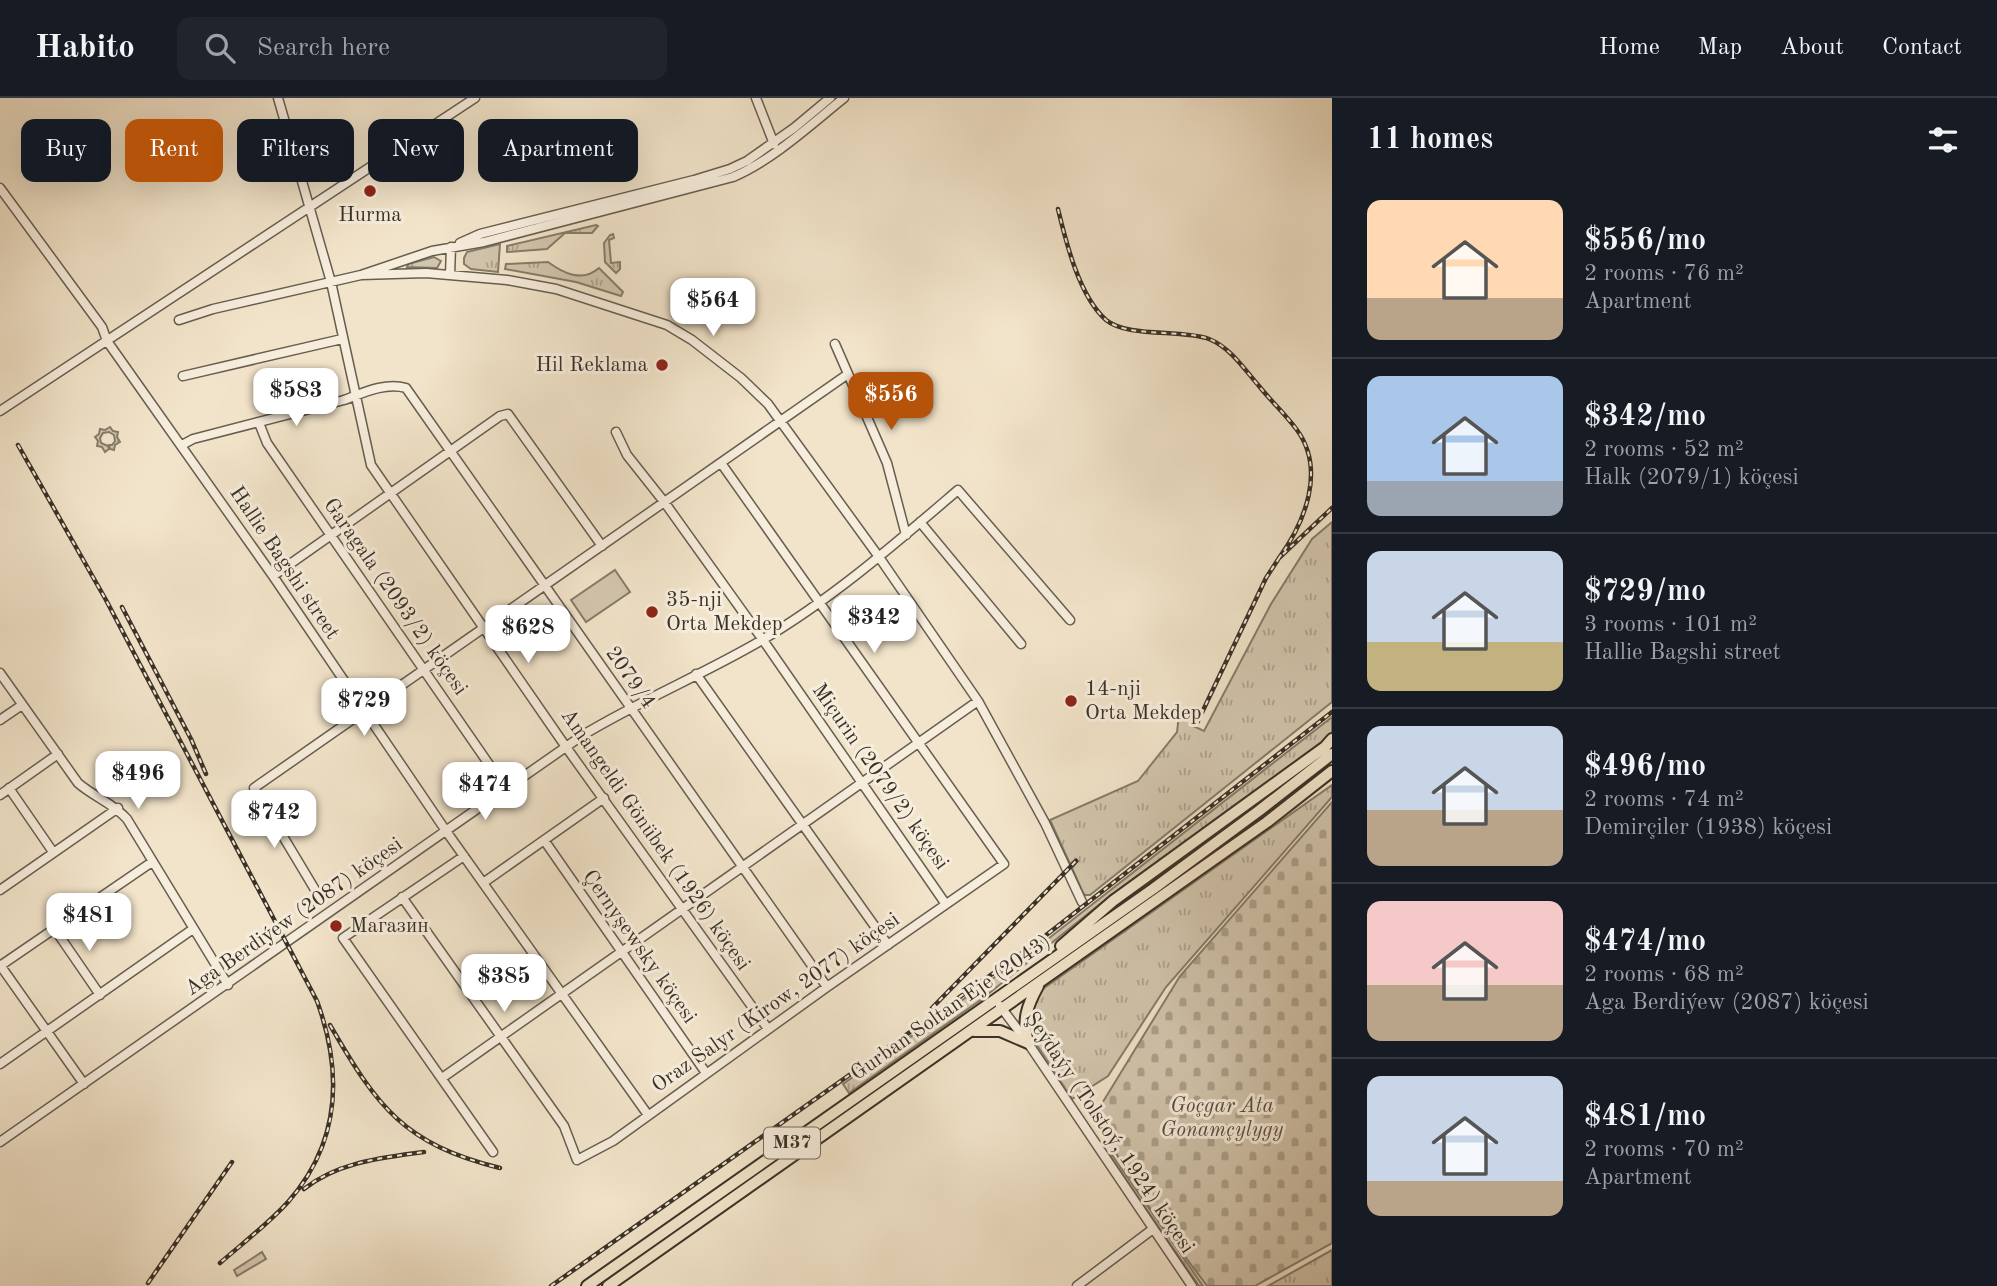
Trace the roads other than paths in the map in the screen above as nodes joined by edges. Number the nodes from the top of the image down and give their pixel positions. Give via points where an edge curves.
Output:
1 (278, 98) edge
2 (475, 98) edge
3 (756, 98) edge
4 (830, 98) edge
5 (844, 98) edge
6 (775, 146) junction
7 (0, 188) edge
8 (309, 208) junction
9 (451, 247) junction
10 (361, 275) junction
11 (450, 275) junction
12 (331, 282) junction
13 (179, 320) dead end
14 (342, 339) junction
15 (107, 341) junction
16 (835, 344) dead end
17 (848, 374) junction
18 (183, 376) dead end
19 (355, 396) junction
20 (0, 411) edge
21 (780, 421) junction
22 (260, 423) junction
23 (616, 432) dead end
24 (182, 445) junction
25 (451, 451) junction
26 (721, 463) junction
27 (391, 494) junction
28 (665, 503) junction
29 (920, 522) junction
30 (330, 534) junction
31 (906, 535) junction
32 (602, 546) junction
33 (879, 557) junction
34 (273, 576) junction
35 (545, 585) junction
36 (818, 601) junction
37 (1070, 620) dead end
38 (484, 627) junction
39 (763, 640) junction
40 (1021, 645) dead end
41 (424, 670) junction
42 (0, 673) edge
43 (696, 674) junction
44 (978, 701) junction
45 (22, 705) junction
46 (629, 708) junction
47 (364, 712) junction
48 (0, 720) edge
49 (1332, 739) edge
50 (918, 743) junction
51 (566, 747) junction
52 (58, 754) junction
53 (1332, 754) edge
54 (1332, 771) edge
55 (863, 782) junction
56 (9, 788) junction
57 (506, 789) junction
58 (0, 794) edge
59 (604, 799) junction
60 (118, 808) junction
61 (801, 824) junction
62 (446, 831) junction
63 (544, 840) junction
64 (53, 852) junction
65 (464, 856) junction
66 (152, 862) junction
67 (741, 867) junction
68 (483, 883) junction
69 (0, 890) edge
70 (402, 897) junction
71 (320, 898) dead end
72 (1082, 902) dead end
73 (946, 903) junction
74 (682, 907) junction
75 (54, 928) junction
76 (193, 929) junction
77 (888, 945) junction
78 (620, 951) junction
79 (0, 966) edge
80 (1040, 982) junction
81 (228, 985) junction
82 (827, 987) junction
83 (1014, 987) junction
84 (560, 993) junction
85 (100, 995) junction
86 (999, 1005) junction
87 (768, 1029) junction
88 (47, 1032) junction
89 (967, 1033) junction
90 (502, 1035) junction
91 (1028, 1043) junction
92 (0, 1064) edge
93 (706, 1073) junction
94 (442, 1078) junction
95 (84, 1084) junction
96 (648, 1115) junction
97 (0, 1142) edge
98 (492, 1152) dead end
99 (1153, 1229) junction
100 (587, 1286) edge
101 (608, 1286) edge
102 (1077, 1286) edge
103 (1192, 1286) edge

1 - 8 street, Amangeldi Gönübek (1926) köçesi
2 - 8 street
3 - 6 street
4 - 6 street
5 - 6 street
6 - 9 street via 742,173 696,188
7 - 15 street, Hallie Bagshi street via 102,327
8 - 12 street, Amangeldi Gönübek (1926) köçesi
8 - 15 street
9 - 10 street
9 - 11 street
10 - 11 street
10 - 12 street
11 - 21 street via 535,284 667,325 741,378
12 - 13 street
12 - 14 street, Amangeldi Gönübek (1926) köçesi
14 - 18 street
14 - 19 street, Amangeldi Gönübek (1926) köçesi
15 - 20 street
15 - 24 street, Hallie Bagshi street
16 - 17 street
17 - 21 street
17 - 31 street via 887,463
19 - 22 street
19 - 25 street, 2079/4 / 2079/4 via 376,389 406,388
19 - 27 street, Amangeldi Gönübek (1926) köçesi via 371,465
21 - 26 street
21 - 33 street
22 - 24 street
22 - 30 street, Garagala (2093/2) köçesi via 267,443
23 - 28 street, Miçurin (2079/2) köçesi via 627,455
24 - 34 street, Hallie Bagshi street
25 - 27 street
25 - 32 street via 500,416 511,415
25 - 35 street, 2079/4 / 2079/4
26 - 28 street
26 - 36 street
27 - 30 street
27 - 38 street, Amangeldi Gönübek (1926) köçesi
28 - 32 street
28 - 39 street, Miçurin (2079/2) köçesi
29 - 31 street, Aga Berdiýew (2087) köçesi
29 - 37 street, Aga Berdiýew (2087) köçesi via 958,491
29 - 40 street
30 - 34 street
30 - 41 street, Garagala (2093/2) köçesi
31 - 33 street, Aga Berdiýew (2087) köçesi
32 - 35 street
33 - 36 street, Aga Berdiýew (2087) köçesi
33 - 44 street
34 - 47 street, Hallie Bagshi street
35 - 38 street
35 - 46 street, 2079/4 / 2079/4
36 - 39 street, Aga Berdiýew (2087) köçesi
36 - 50 street
38 - 41 street
38 - 51 street, Amangeldi Gönübek (1926) köçesi
39 - 43 street, Aga Berdiýew (2087) köçesi
39 - 55 street, Miçurin (2079/2) köçesi
41 - 47 street
41 - 57 street, Garagala (2093/2) köçesi
42 - 45 street
43 - 46 street, Aga Berdiýew (2087) köçesi
43 - 61 street
44 - 50 street
44 - 72 street
45 - 48 street
45 - 52 street
46 - 51 street, Aga Berdiýew (2087) köçesi
46 - 67 street, 2079/4 / 2079/4
47 - 62 street, Hallie Bagshi street
47 - 71 street via 254,788
49 - 83 highway via 1113,901
50 - 55 street
50 - 73 street, Oraz Salyr (Kirow, 2077) köçesi via 1004,864
51 - 57 street, Aga Berdiýew (2087) köçesi
51 - 59 street, Amangeldi Gönübek (1926) köçesi
52 - 56 street
52 - 60 street via 85,789
53 - 83 highway, Gurban Soltan Eje (2043) / M37
54 - 80 highway, Gurban Soltan Eje (2043) / M37
55 - 61 street
55 - 73 street, Miçurin (2079/2) köçesi
56 - 58 street
56 - 64 street
57 - 62 street, Aga Berdiýew (2087) köçesi
59 - 63 street
59 - 74 street, Amangeldi Gönübek (1926) köçesi
60 - 64 street
60 - 66 street
61 - 67 street
61 - 77 street
62 - 65 street, Hallie Bagshi street
62 - 81 street, Aga Berdiýew (2087) köçesi
63 - 68 street
63 - 78 street, Çernyşewsky köçesi
64 - 69 street
65 - 68 street, Hallie Bagshi street
65 - 70 street
66 - 75 street
66 - 76 street
67 - 74 street
67 - 82 street, 2079/4 / 2079/4
68 - 84 street, Hallie Bagshi street
70 - 90 street
70 - 94 street via 343,938
73 - 77 street, Oraz Salyr (Kirow, 2077) köçesi
74 - 78 street
74 - 87 street, Amangeldi Gönübek (1926) köçesi
75 - 79 street
75 - 85 street
76 - 81 street
76 - 85 street
77 - 82 street, Oraz Salyr (Kirow, 2077) köçesi
78 - 84 street
78 - 93 street, Çernyşewsky köçesi
79 - 88 street
80 - 86 highway, Gurban Soltan Eje (2043) / M37
80 - 91 highway, Gurban Soltan Eje (2043) via 1025,1014
81 - 95 street, Aga Berdiýew (2087) köçesi
82 - 87 street, Oraz Salyr (Kirow, 2077) köçesi
83 - 86 highway, Gurban Soltan Eje (2043) / M37
84 - 90 street
84 - 96 street, Hallie Bagshi street
85 - 88 street
86 - 89 highway, Gurban Soltan Eje (2043) / M37
86 - 91 street, Şeýdaýy (Tolstoý, 1924) köçesi
86 - 100 highway, Gurban Soltan Eje (2043) / M37
87 - 93 street, Oraz Salyr (Kirow, 2077) köçesi
88 - 92 street
88 - 95 street
89 - 91 highway via 1000,1031
89 - 101 highway, Gurban Soltan Eje (2043) / M37
90 - 94 street
90 - 96 street, Oraz Salyr (Kirow, 2077) köçesi via 564,1126 578,1160
91 - 99 street, Şeýdaýy (Tolstoý, 1924) köçesi
93 - 96 street, Oraz Salyr (Kirow, 2077) köçesi
94 - 98 street
95 - 97 street, Aga Berdiýew (2087) köçesi
99 - 102 street
99 - 103 street, Şeýdaýy (Tolstoý, 1924) köçesi

